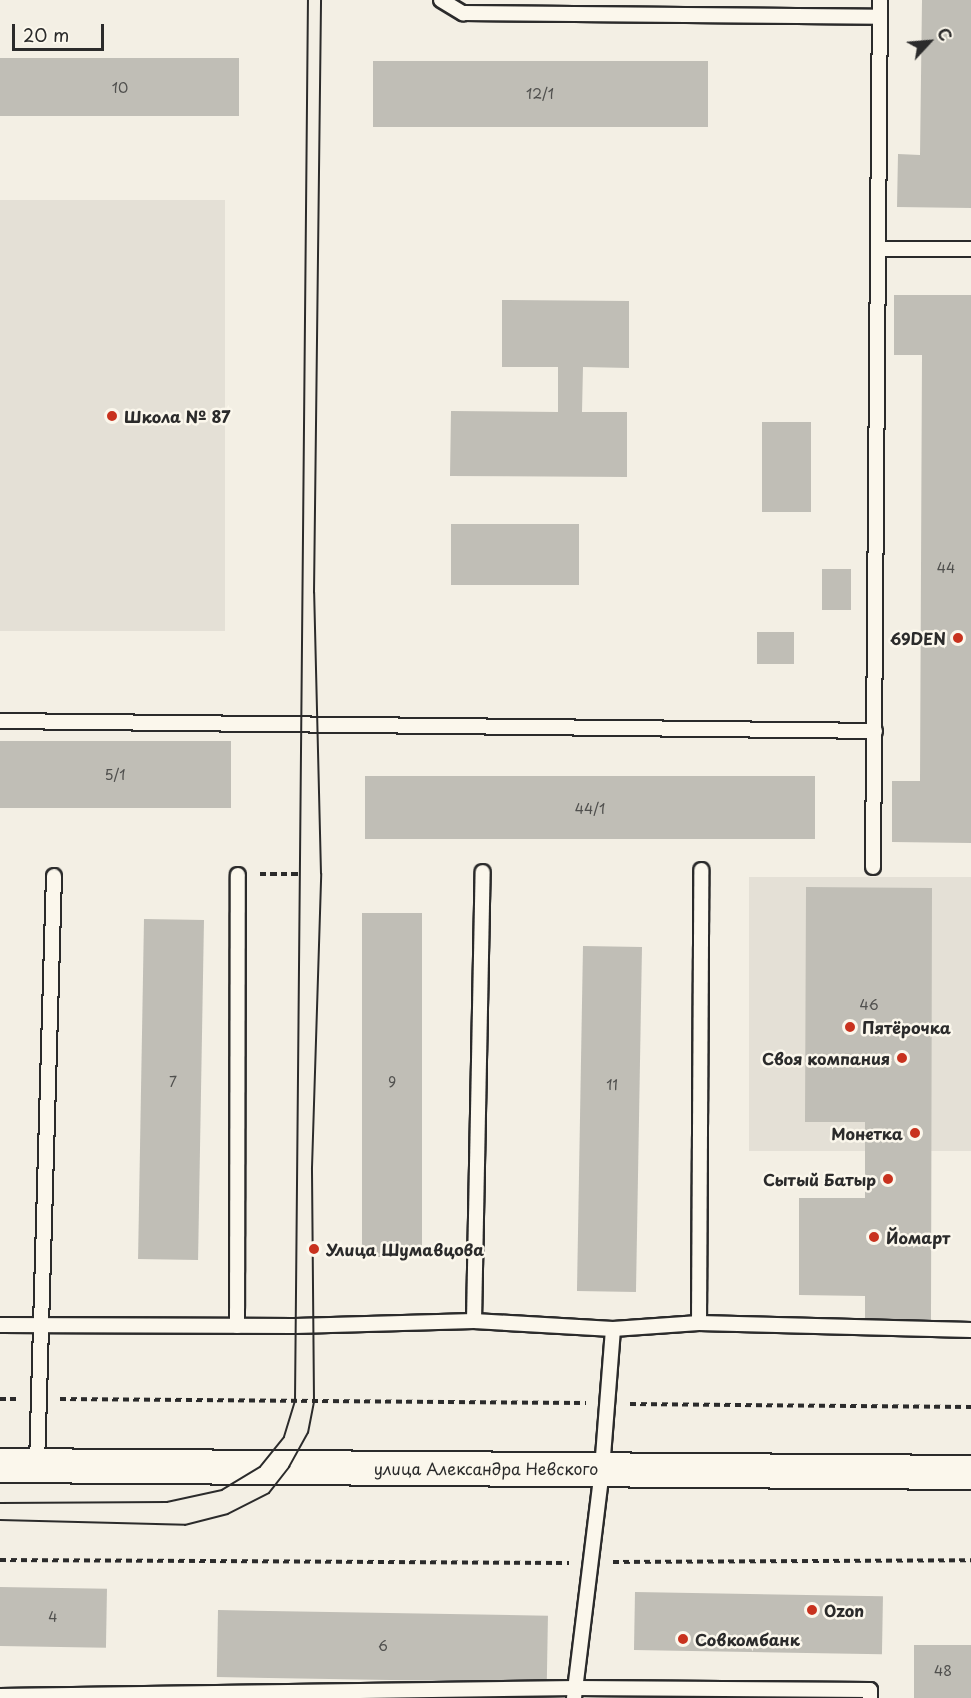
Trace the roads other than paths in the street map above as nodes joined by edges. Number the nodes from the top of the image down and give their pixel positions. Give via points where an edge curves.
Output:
1 (441, 0) edge
2 (880, 0) edge
3 (880, 17) junction
4 (878, 249) junction
5 (971, 249) edge
6 (0, 721) edge
7 (875, 731) junction
8 (873, 867) dead end
9 (701, 870) dead end
10 (483, 872) dead end
11 (238, 875) road end
12 (54, 876) dead end
13 (474, 1321) junction
14 (699, 1323) junction
15 (0, 1325) edge
16 (39, 1326) junction
17 (237, 1326) junction
18 (613, 1329) junction
19 (971, 1330) edge
20 (0, 1465) edge
21 (37, 1466) junction
22 (602, 1469) junction
23 (971, 1472) edge
24 (575, 1693) edge
25 (0, 1696) edge
26 (199, 1696) edge
27 (870, 1698) edge

1 - 3 lane via 463,13
2 - 3 lane
3 - 4 lane
4 - 5 lane
4 - 7 lane
6 - 7 lane
7 - 8 lane
9 - 14 lane
10 - 13 lane
11 - 17 lane
12 - 16 lane
13 - 17 lane
13 - 18 lane
14 - 18 lane
14 - 19 lane
15 - 16 lane
16 - 17 lane
16 - 21 lane
18 - 22 lane
20 - 21 main road, улица Александра Невского
21 - 22 main road, улица Александра Невского
22 - 23 main road, улица Александра Невского
22 - 24 lane
24 - 26 lane
24 - 27 lane via 870,1690
25 - 26 lane

